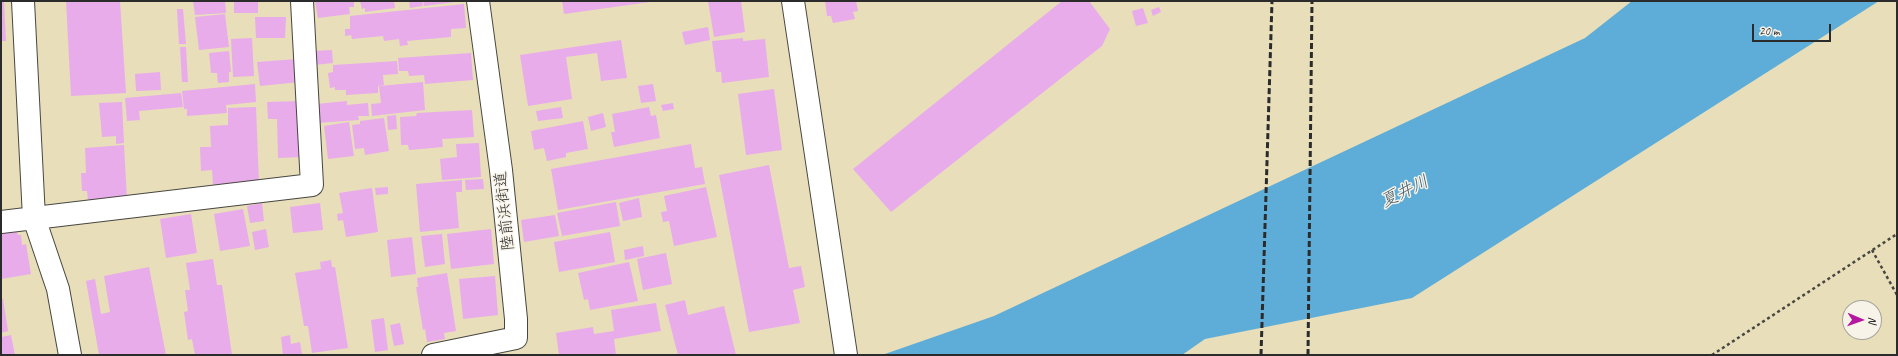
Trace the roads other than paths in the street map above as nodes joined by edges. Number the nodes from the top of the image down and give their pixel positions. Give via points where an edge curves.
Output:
1 (23, 1) edge
2 (302, 1) edge
3 (478, 1) edge
4 (793, 1) edge
5 (34, 218) junction
6 (1, 222) edge
7 (70, 355) edge
8 (433, 355) edge
9 (846, 355) edge

1 - 5 street
2 - 5 street via 312,185
3 - 8 street, 陸前浜街道 via 501,170 516,338
4 - 9 street
5 - 6 street
5 - 7 street via 58,289

